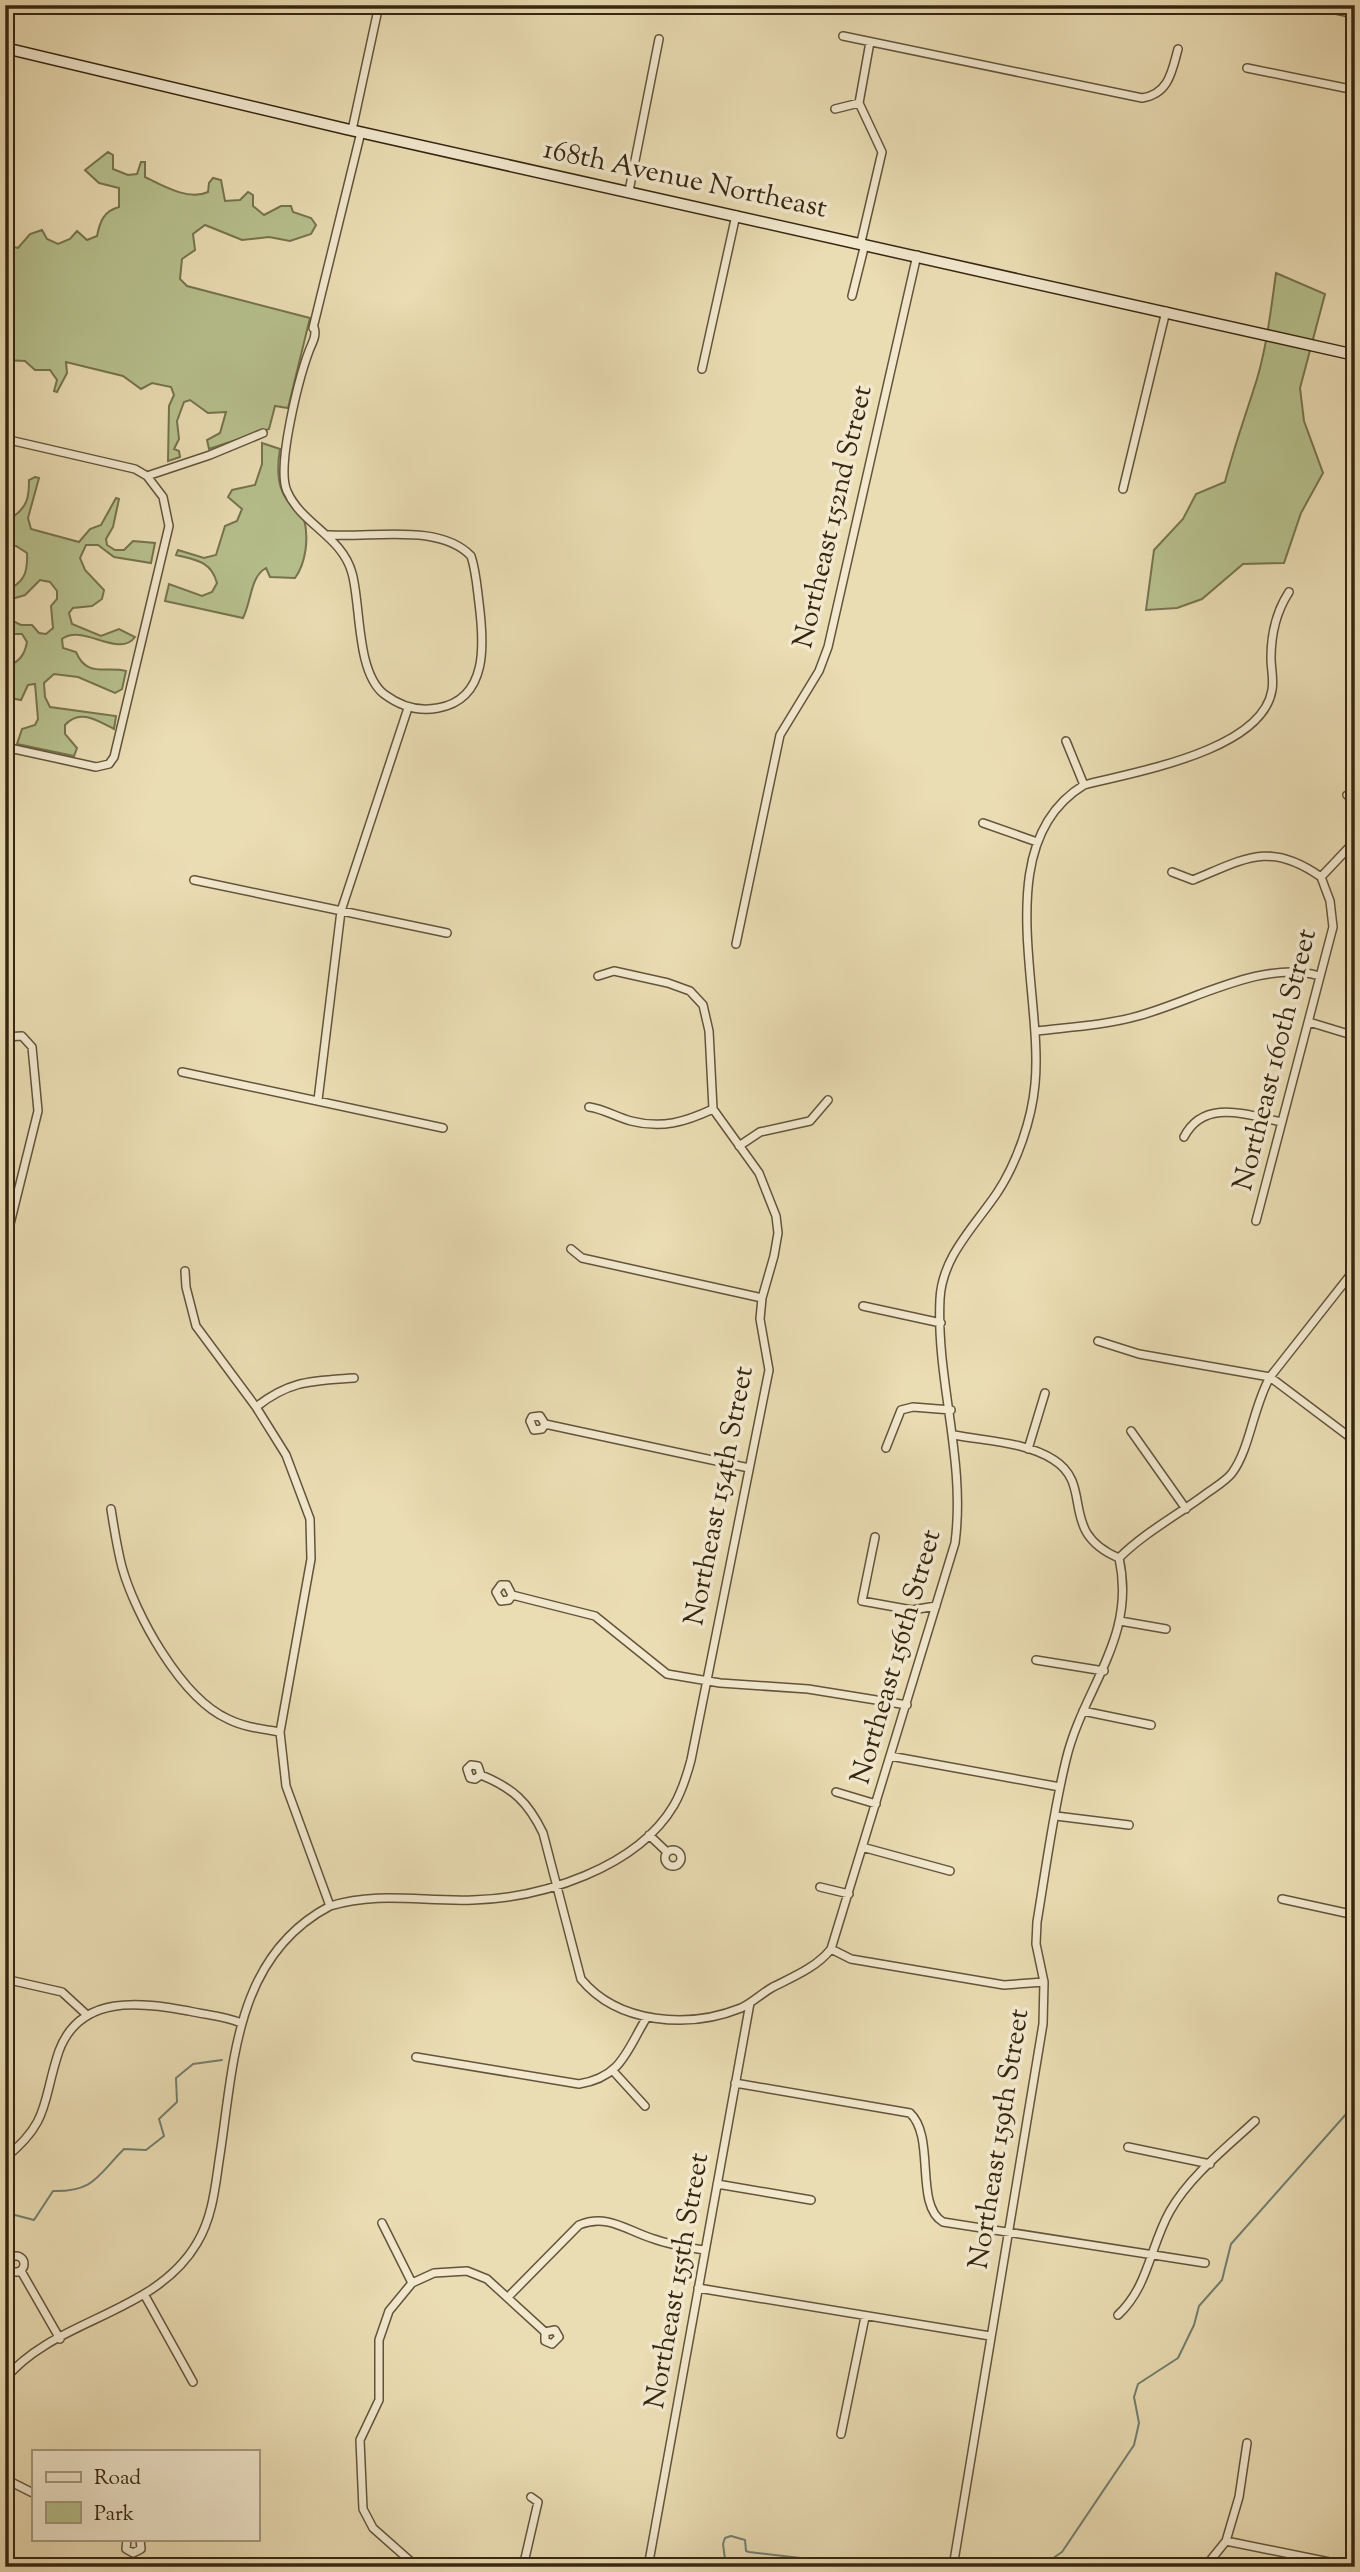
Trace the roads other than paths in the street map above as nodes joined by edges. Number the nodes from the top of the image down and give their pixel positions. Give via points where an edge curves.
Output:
1 (379, 5) edge
2 (1313, 5) edge
3 (1355, 14) edge
4 (843, 36) dead end
5 (659, 39) dead end
6 (870, 42) junction
7 (5, 48) edge
8 (1178, 49) dead end
9 (1247, 68) dead end
10 (1355, 90) edge
11 (859, 103) junction
12 (835, 109) dead end
13 (356, 131) junction
14 (629, 191) junction
15 (736, 215) junction
16 (863, 243) junction
17 (917, 255) junction
18 (852, 296) dead end
19 (1166, 311) junction
20 (1355, 355) edge
21 (702, 369) dead end
22 (262, 433) dead end
23 (5, 439) edge
24 (147, 476) junction
25 (1124, 489) dead end
26 (329, 535) junction
27 (1289, 592) dead end
28 (408, 708) junction
29 (1066, 741) dead end
30 (8, 748) edge
31 (5, 771) edge
32 (1084, 785) junction
33 (1347, 795) dead end
34 (1355, 800) edge
35 (983, 823) dead end
36 (1355, 841) edge
37 (1037, 842) junction
38 (1172, 873) dead end
39 (1321, 877) junction
40 (194, 880) dead end
41 (341, 911) junction
42 (447, 933) dead end
43 (736, 944) dead end
44 (598, 976) dead end
45 (1320, 976) junction
46 (1309, 1022) junction
47 (1037, 1031) junction
48 (1355, 1036) edge
49 (5, 1037) edge
50 (182, 1072) dead end
51 (318, 1100) junction
52 (828, 1100) dead end
53 (589, 1107) dead end
54 (713, 1109) junction
55 (1282, 1122) junction
56 (443, 1128) dead end
57 (1184, 1137) dead end
58 (739, 1146) junction
59 (1255, 1221) dead end
60 (5, 1244) edge
61 (571, 1249) dead end
62 (1355, 1269) edge
63 (186, 1271) dead end
64 (762, 1298) junction
65 (863, 1306) dead end
66 (940, 1323) junction
67 (1098, 1341) dead end
68 (1270, 1377) junction
69 (354, 1378) dead end
70 (1045, 1393) dead end
71 (257, 1407) junction
72 (951, 1409) junction
73 (545, 1424) dead end
74 (1131, 1432) dead end
75 (954, 1435) junction
76 (1355, 1441) edge
77 (886, 1448) dead end
78 (1028, 1449) junction
79 (749, 1468) junction
80 (111, 1509) dead end
81 (1186, 1509) junction
82 (875, 1537) dead end
83 (1119, 1558) junction
84 (512, 1595) dead end
85 (936, 1606) junction
86 (1120, 1621) junction
87 (1166, 1629) dead end
88 (1036, 1660) dead end
89 (1104, 1671) junction
90 (706, 1681) junction
91 (907, 1705) junction
92 (1083, 1711) junction
93 (1151, 1725) dead end
94 (280, 1732) junction
95 (890, 1756) junction
96 (481, 1775) dead end
97 (1060, 1787) junction
98 (836, 1792) dead end
99 (876, 1804) junction
100 (1056, 1816) junction
101 (1129, 1825) dead end
102 (649, 1835) junction
103 (862, 1847) junction
104 (667, 1852) dead end
105 (950, 1871) dead end
106 (557, 1887) junction
107 (820, 1887) dead end
108 (849, 1894) junction
109 (1282, 1899) dead end
110 (330, 1906) junction
111 (1355, 1915) edge
112 (828, 1952) junction
113 (5, 1979) edge
114 (1044, 1982) junction
115 (750, 2003) junction
116 (87, 2015) junction
117 (647, 2017) junction
118 (242, 2023) junction
119 (416, 2057) dead end
120 (614, 2072) junction
121 (735, 2082) junction
122 (645, 2106) dead end
123 (1255, 2121) dead end
124 (1128, 2147) dead end
125 (5, 2158) edge
126 (1210, 2164) junction
127 (717, 2184) junction
128 (811, 2200) dead end
129 (382, 2222) dead end
130 (1007, 2232) junction
131 (704, 2250) junction
132 (1154, 2254) junction
133 (1205, 2263) dead end
134 (21, 2271) dead end
135 (412, 2283) junction
136 (698, 2288) junction
137 (144, 2294) junction
138 (509, 2296) junction
139 (1118, 2315) dead end
140 (865, 2317) junction
141 (545, 2332) dead end
142 (990, 2336) junction
143 (60, 2339) junction
144 (5, 2379) edge
145 (193, 2382) dead end
146 (841, 2434) dead end
147 (1247, 2443) dead end
148 (5, 2479) edge
149 (32, 2492) edge
150 (531, 2497) dead end
151 (125, 2540) edge
152 (140, 2540) edge
153 (1226, 2541) junction
154 (417, 2567) edge
155 (523, 2567) edge
156 (648, 2567) edge
157 (953, 2567) edge
158 (1205, 2567) edge
159 (1354, 2567) edge

1 - 13 street
2 - 3 street
4 - 6 street
5 - 14 street
6 - 8 street via 1142,98 1157,94 1166,85
6 - 11 street
7 - 13 street, 168th Avenue Northeast
9 - 10 street
11 - 12 street
11 - 16 street via 882,152
13 - 14 street, 168th Avenue Northeast
13 - 26 street via 287,440 284,477 287,492
14 - 15 street, 168th Avenue Northeast
15 - 16 street, 168th Avenue Northeast
15 - 21 street
16 - 17 street, 168th Avenue Northeast
16 - 18 street
17 - 19 street, 168th Avenue Northeast
17 - 43 street, Northeast 152nd Street via 828,647 819,671 780,735
19 - 20 street, 168th Avenue Northeast
19 - 25 street
22 - 24 street
23 - 24 street via 135,469
24 - 30 street via 163,496 169,526 118,750 109,764 96,767
26 - 28 street via 352,571 369,672 383,693
26 - 28 street via 427,535 455,542 471,556 482,630 478,677 456,701 428,710
27 - 32 street via 1277,611 1269,702 1250,725 1200,753
28 - 41 street
29 - 32 street
30 - 31 street
32 - 37 street, Northeast 156th Street via 1053,810
33 - 34 street
35 - 37 street
36 - 39 street
37 - 47 street, Northeast 156th Street via 1026,936
38 - 39 street via 1194,880 1229,865 1275,855 1300,863
39 - 45 street, Northeast 160th Street via 1333,927
40 - 41 street
41 - 42 street
41 - 51 street
44 - 54 street via 614,971 690,990 703,1005
45 - 46 street, Northeast 160th Street
45 - 47 street via 1274,972 1136,1017
46 - 48 street
46 - 55 street, Northeast 160th Street
47 - 66 street, Northeast 156th Street via 1035,1085 1019,1145 998,1192 949,1263 942,1283
49 - 60 street via 22,1036 32,1047 38,1111
50 - 51 street
51 - 56 street
52 - 58 street via 810,1121 760,1132
53 - 54 street via 663,1126
54 - 58 street, Northeast 154th Street
55 - 57 street via 1219,1111 1200,1117
55 - 59 street, Northeast 160th Street
58 - 64 street, Northeast 154th Street via 759,1172 776,1216 778,1233
61 - 64 street via 582,1258
62 - 68 street
63 - 71 street via 196,1326
64 - 79 street, Northeast 154th Street via 760,1319 769,1370
65 - 66 street
66 - 72 street, Northeast 156th Street
67 - 68 street via 1139,1354
68 - 76 street
68 - 81 street via 1240,1460 1230,1475
69 - 71 street via 294,1384
70 - 78 street
71 - 94 street via 297,1479 312,1541
72 - 75 street, Northeast 156th Street
72 - 77 street via 901,1410
73 - 79 street
74 - 81 street
75 - 78 street
75 - 85 street, Northeast 156th Street via 960,1501 950,1563
78 - 83 street via 1062,1467 1074,1488 1090,1541
79 - 90 street, Northeast 154th Street
80 - 94 street via 122,1568 141,1615 183,1680 208,1707 226,1718
81 - 83 street via 1138,1539
82 - 85 street via 862,1601 912,1610
83 - 86 street, Northeast 159th Street via 1123,1577
84 - 90 street via 595,1616 659,1670
85 - 91 street, Northeast 156th Street
86 - 87 street
86 - 89 street, Northeast 159th Street
88 - 89 street
89 - 92 street, Northeast 159th Street
90 - 91 street via 808,1689
90 - 102 street, Northeast 154th Street via 683,1786 674,1806
91 - 95 street, Northeast 156th Street
92 - 93 street
92 - 97 street, Northeast 159th Street
94 - 110 street via 286,1786
95 - 97 street
95 - 99 street, Northeast 156th Street
96 - 106 street via 524,1799 544,1833
97 - 100 street, Northeast 159th Street
98 - 99 street
99 - 103 street, Northeast 156th Street
100 - 101 street
100 - 114 street, Northeast 159th Street via 1037,1922
102 - 104 street
102 - 106 street, Northeast 154th Street via 597,1870
103 - 105 street
103 - 108 street, Northeast 156th Street
106 - 110 street, Northeast 154th Street via 500,1898 376,1896
106 - 117 street via 581,1979 600,1996
107 - 108 street
108 - 112 street, Northeast 156th Street
109 - 111 street
110 - 118 street via 301,1926 260,1973
112 - 114 street via 1004,1985
112 - 115 street
113 - 116 street via 62,1992
114 - 130 street, Northeast 159th Street via 1043,2024
115 - 117 street via 689,2020
115 - 121 street, Northeast 155th Street
116 - 118 street via 109,2006 141,2004
116 - 125 street via 60,2051 41,2120
117 - 120 street
118 - 137 street via 207,2220 177,2270
119 - 120 street via 579,2084
120 - 122 street
121 - 127 street, Northeast 155th Street
121 - 130 street via 910,2113 920,2127 933,2212 943,2222
123 - 126 street
124 - 126 street
126 - 132 street via 1176,2202
127 - 128 street
127 - 131 street, Northeast 155th Street
129 - 135 street
130 - 132 street
130 - 142 street, Northeast 159th Street
131 - 136 street, Northeast 155th Street
131 - 138 street via 652,2239 609,2221 591,2220 579,2225
132 - 133 street
132 - 139 street via 1132,2302
134 - 143 street
135 - 138 street via 434,2273 467,2271
135 - 154 street via 382,2325 380,2395 360,2440 360,2478 363,2508 373,2528
136 - 140 street
136 - 156 street, Northeast 155th Street
137 - 143 street
137 - 145 street
138 - 141 street
140 - 142 street
140 - 146 street
142 - 157 street, Northeast 159th Street
143 - 144 street
147 - 153 street
148 - 149 street
150 - 155 street via 538,2501
151 - 152 street via 126,2549 133,2553 142,2546
153 - 158 street
153 - 159 street

